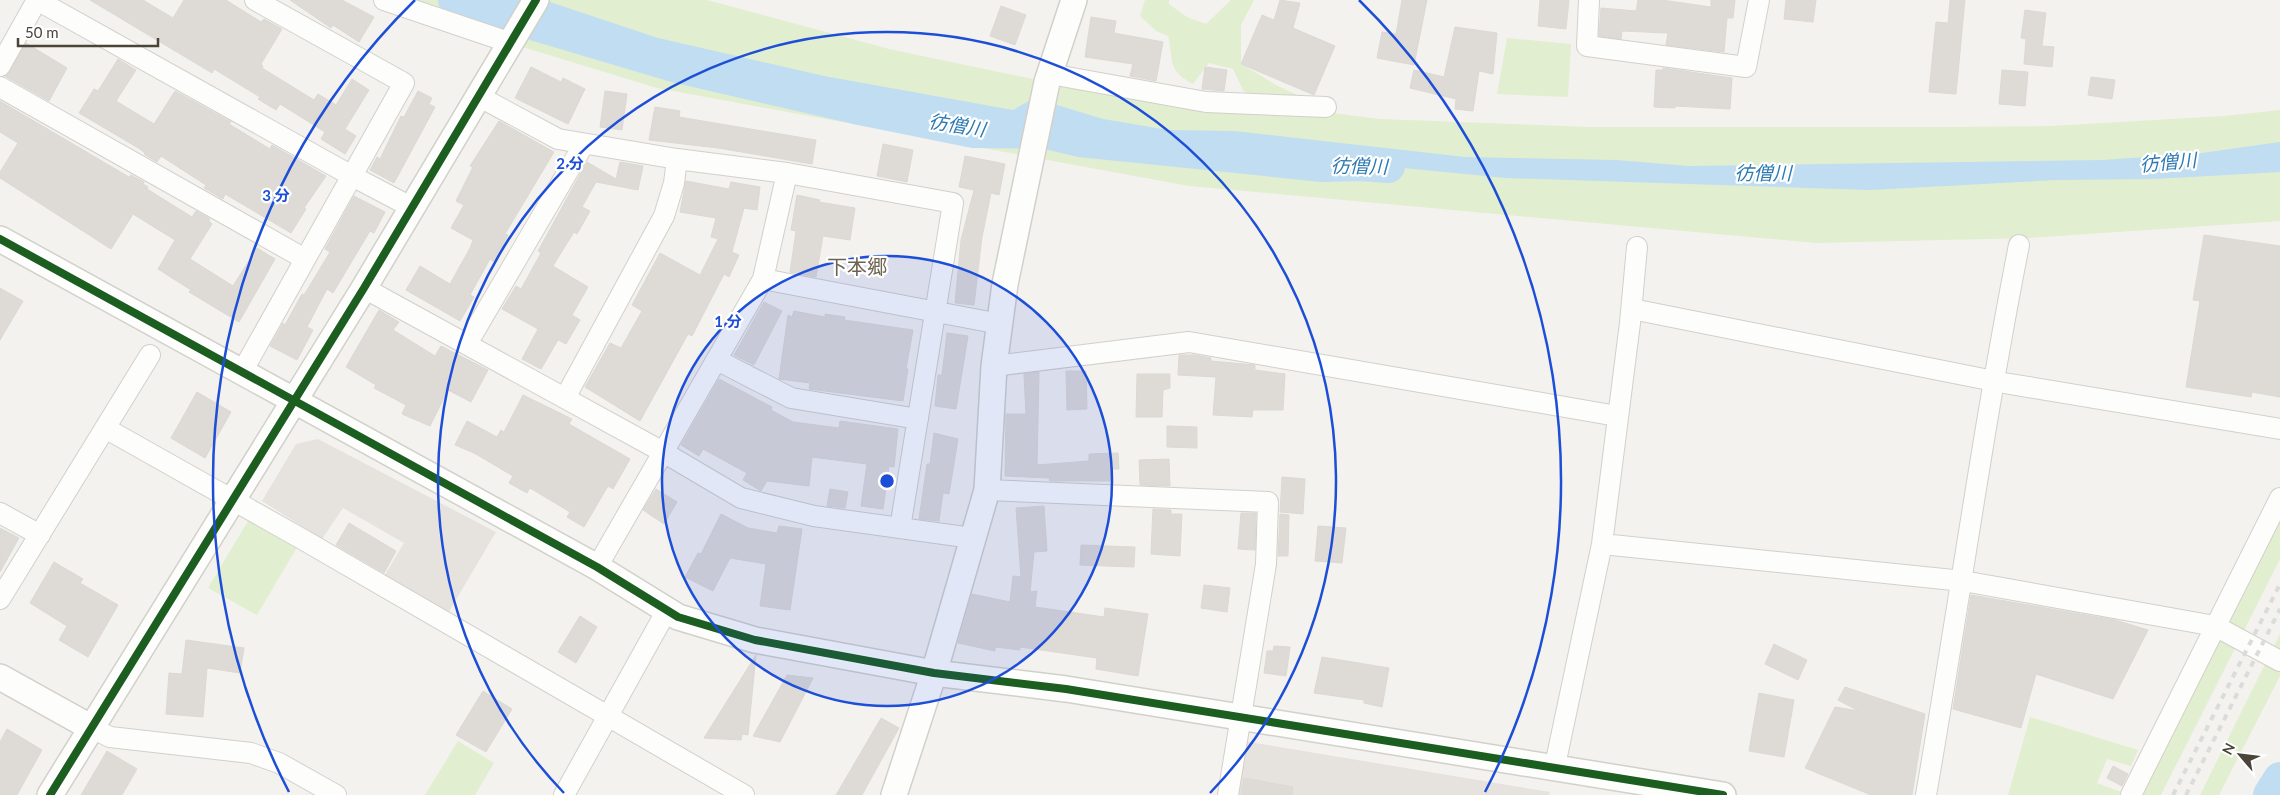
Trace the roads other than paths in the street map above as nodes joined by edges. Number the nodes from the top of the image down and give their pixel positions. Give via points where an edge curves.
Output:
1 (37, 0) edge
2 (255, 0) edge
3 (384, 0) edge
4 (536, 0) edge
5 (1074, 0) edge
6 (1588, 0) edge
7 (1759, 0) edge
8 (512, 41) junction
9 (0, 66) edge
10 (1048, 78) junction
11 (0, 87) edge
12 (478, 96) junction
13 (1326, 107) dead end
14 (584, 144) junction
15 (677, 159) junction
16 (787, 173) junction
17 (352, 176) junction
18 (411, 207) junction
19 (0, 240) edge
20 (2019, 245) dead end
21 (1637, 247) dead end
22 (305, 259) junction
23 (763, 279) junction
24 (364, 288) junction
25 (1632, 309) junction
26 (936, 313) junction
27 (1000, 324) junction
28 (467, 344) junction
29 (150, 355) dead end
30 (717, 360) junction
31 (994, 366) junction
32 (242, 372) junction
33 (1992, 380) junction
34 (564, 398) junction
35 (295, 401) junction
36 (1617, 416) junction
37 (918, 419) junction
38 (105, 428) junction
39 (2280, 429) edge
40 (663, 452) junction
41 (987, 490) junction
42 (2280, 498) edge
43 (233, 499) junction
44 (0, 513) edge
45 (900, 528) junction
46 (40, 535) junction
47 (972, 538) junction
48 (1602, 544) junction
49 (597, 567) junction
50 (1963, 581) junction
51 (0, 599) edge
52 (667, 610) junction
53 (2215, 626) junction
54 (2280, 661) edge
55 (934, 673) junction
56 (0, 677) edge
57 (609, 715) junction
58 (1241, 719) junction
59 (90, 727) junction
60 (1554, 770) junction
61 (50, 795) edge
62 (336, 795) edge
63 (564, 795) edge
64 (744, 795) edge
65 (894, 795) edge
66 (1228, 795) edge
67 (1724, 795) edge
68 (1926, 795) edge
69 (2131, 795) edge

1 - 9 street
1 - 17 street
2 - 17 street via 404,83
3 - 8 street
4 - 8 street
5 - 10 street
6 - 7 street via 1586,46 1746,67
8 - 12 street
10 - 13 street via 1206,102
10 - 27 street via 1005,284
11 - 22 street
12 - 14 street via 558,139
12 - 18 street
14 - 15 street
14 - 28 street
15 - 16 street
15 - 34 street via 664,216
16 - 23 street
16 - 26 street via 953,203
17 - 18 street
17 - 22 street
18 - 24 street
19 - 32 street
20 - 33 street
21 - 25 street
22 - 32 street
23 - 26 street
23 - 30 street
24 - 28 street
24 - 35 street
25 - 33 street
25 - 36 street
26 - 27 street
26 - 37 street
27 - 31 street
28 - 34 street
29 - 38 street
30 - 37 street via 790,398
30 - 40 street
31 - 36 street via 1189,342
31 - 41 street
32 - 35 street
33 - 39 street
33 - 50 street
34 - 40 street
35 - 43 street
35 - 49 street
36 - 48 street
37 - 45 street
38 - 43 street
38 - 46 street
40 - 45 street via 741,498 814,516
40 - 49 street
41 - 47 street
41 - 58 street via 1268,502 1266,564
42 - 53 street
43 - 57 street
43 - 59 street
44 - 46 street
45 - 47 street
46 - 51 street
47 - 55 street
48 - 50 street
48 - 60 street
49 - 52 street
50 - 53 street
50 - 68 street
52 - 55 street via 755,640
52 - 57 street
53 - 54 street
53 - 69 street
55 - 58 street via 1066,690
55 - 65 street
56 - 59 street
57 - 63 street
57 - 64 street
58 - 60 street
58 - 66 street
59 - 61 street
59 - 62 street via 110,737 251,753 279,763
60 - 67 street via 1680,786

